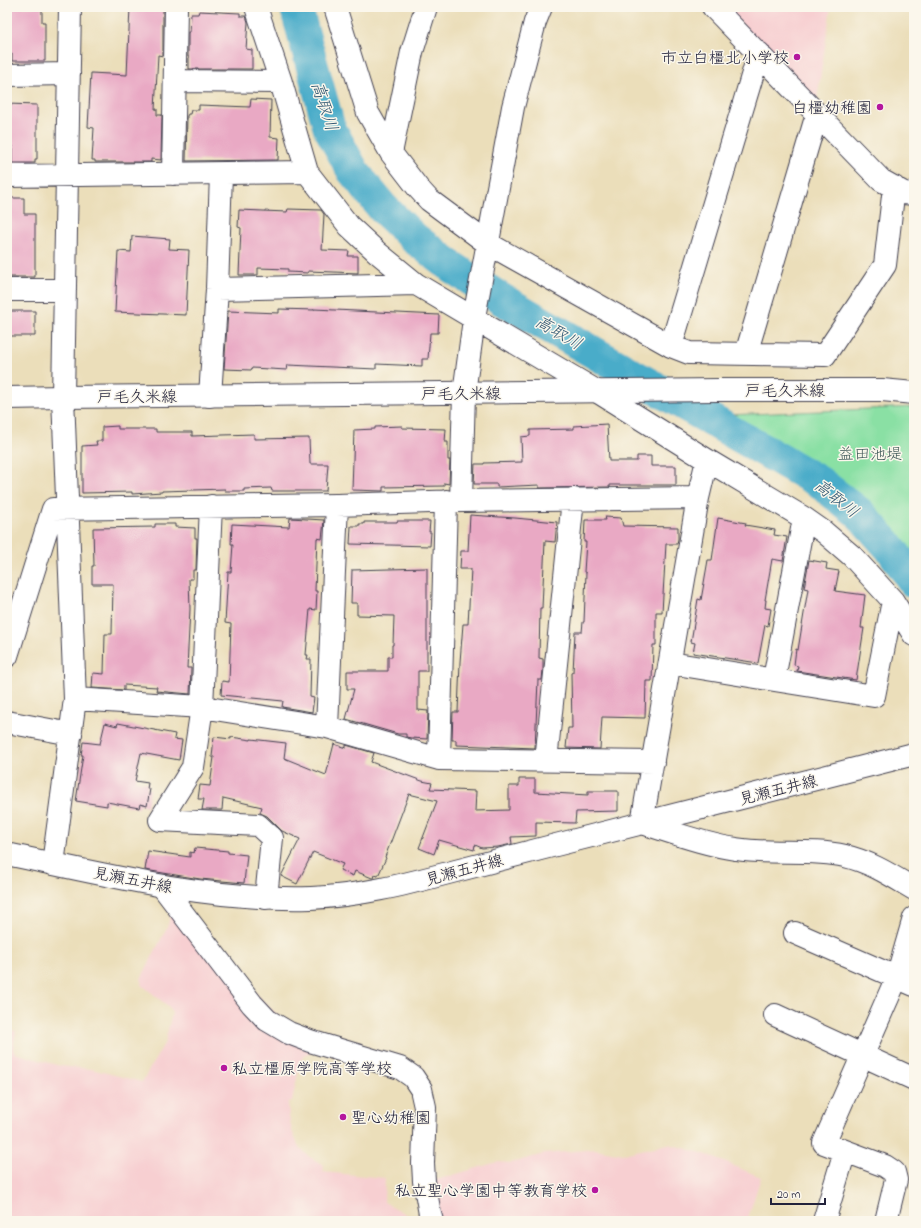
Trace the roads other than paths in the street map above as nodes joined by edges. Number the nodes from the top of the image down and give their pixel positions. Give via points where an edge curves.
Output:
1 (70, 7) edge
2 (176, 7) edge
3 (256, 7) edge
4 (335, 7) edge
5 (426, 7) edge
6 (541, 7) edge
7 (713, 7) edge
8 (759, 53) junction
9 (69, 74) junction
10 (7, 75) edge
11 (175, 81) junction
12 (281, 82) junction
13 (817, 114) junction
14 (391, 153) junction
15 (307, 172) junction
16 (173, 174) junction
17 (221, 174) junction
18 (67, 175) junction
19 (7, 176) edge
20 (904, 191) edge
21 (487, 250) junction
22 (416, 284) junction
23 (217, 289) junction
24 (7, 290) edge
25 (65, 290) junction
26 (475, 315) junction
27 (671, 346) junction
28 (746, 354) junction
29 (464, 392) junction
30 (607, 392) junction
31 (914, 393) edge
32 (63, 396) junction
33 (210, 396) junction
34 (7, 398) edge
35 (707, 460) junction
36 (698, 498) junction
37 (572, 499) junction
38 (454, 501) junction
39 (337, 505) junction
40 (211, 506) junction
41 (67, 508) junction
42 (804, 518) junction
43 (892, 601) junction
44 (914, 635) edge
45 (7, 656) edge
46 (670, 663) junction
47 (774, 679) junction
48 (75, 699) junction
49 (202, 707) junction
50 (7, 722) edge
51 (327, 727) junction
52 (71, 734) junction
53 (914, 754) edge
54 (439, 759) junction
55 (546, 761) junction
56 (653, 762) junction
57 (642, 823) junction
58 (7, 854) edge
59 (53, 864) junction
60 (162, 886) junction
61 (914, 889) edge
62 (266, 898) junction
63 (914, 918) edge
64 (795, 933) dead end
65 (906, 981) edge
66 (775, 1015) dead end
67 (863, 1055) junction
68 (914, 1079) edge
69 (845, 1150) junction
70 (432, 1221) edge
71 (824, 1221) edge
72 (886, 1221) edge

1 - 9 street
2 - 11 street
3 - 12 street
4 - 14 street via 368,113
5 - 14 street via 412,52
6 - 21 street via 513,107
7 - 8 street
8 - 13 street
8 - 27 street
9 - 10 street
9 - 18 street
11 - 12 street
11 - 16 street
12 - 15 street
13 - 20 street via 881,180
13 - 28 street
14 - 21 street via 429,200
15 - 17 street
15 - 22 street via 349,226
16 - 17 street
16 - 18 street
17 - 23 street
18 - 19 street
18 - 25 street
20 - 28 street via 885,265 824,355
21 - 26 street
21 - 27 street
22 - 23 street
22 - 26 street
23 - 33 street
24 - 25 street
25 - 32 street
26 - 29 street
26 - 30 street
27 - 28 street via 689,353
29 - 30 street, 戸毛久米線
29 - 33 street, 戸毛久米線
29 - 38 street
30 - 31 street, 戸毛久米線 via 882,390
30 - 35 street
32 - 33 street, 戸毛久米線
32 - 34 street, 戸毛久米線
32 - 41 street
35 - 36 street
35 - 42 street
36 - 37 street
36 - 46 street
37 - 38 street
37 - 55 street
38 - 39 street
38 - 54 street
39 - 40 street
39 - 51 street
40 - 41 street
40 - 49 street
41 - 45 street via 53,509
41 - 48 street
42 - 43 street via 852,556
42 - 47 street
43 - 44 street
43 - 47 street via 874,696
46 - 47 street
46 - 56 street
48 - 49 street
48 - 52 street
49 - 51 street
49 - 62 street via 193,767 160,820 258,825 272,838
50 - 52 street
51 - 54 street
52 - 59 street
53 - 57 street, 見瀬五井線
54 - 55 street
55 - 56 street
56 - 57 street
57 - 61 street via 736,849 845,856 881,869
57 - 62 street, 見瀬五井線 via 361,894
58 - 59 street, 見瀬五井線
59 - 60 street, 見瀬五井線
60 - 62 street, 見瀬五井線
60 - 70 street via 267,1020 289,1033 400,1068 413,1077 421,1089 425,1107 424,1181
63 - 65 street
64 - 65 street
65 - 67 street
66 - 67 street
67 - 68 street
67 - 69 street via 824,1143
69 - 71 street
69 - 72 street via 894,1172 896,1180

